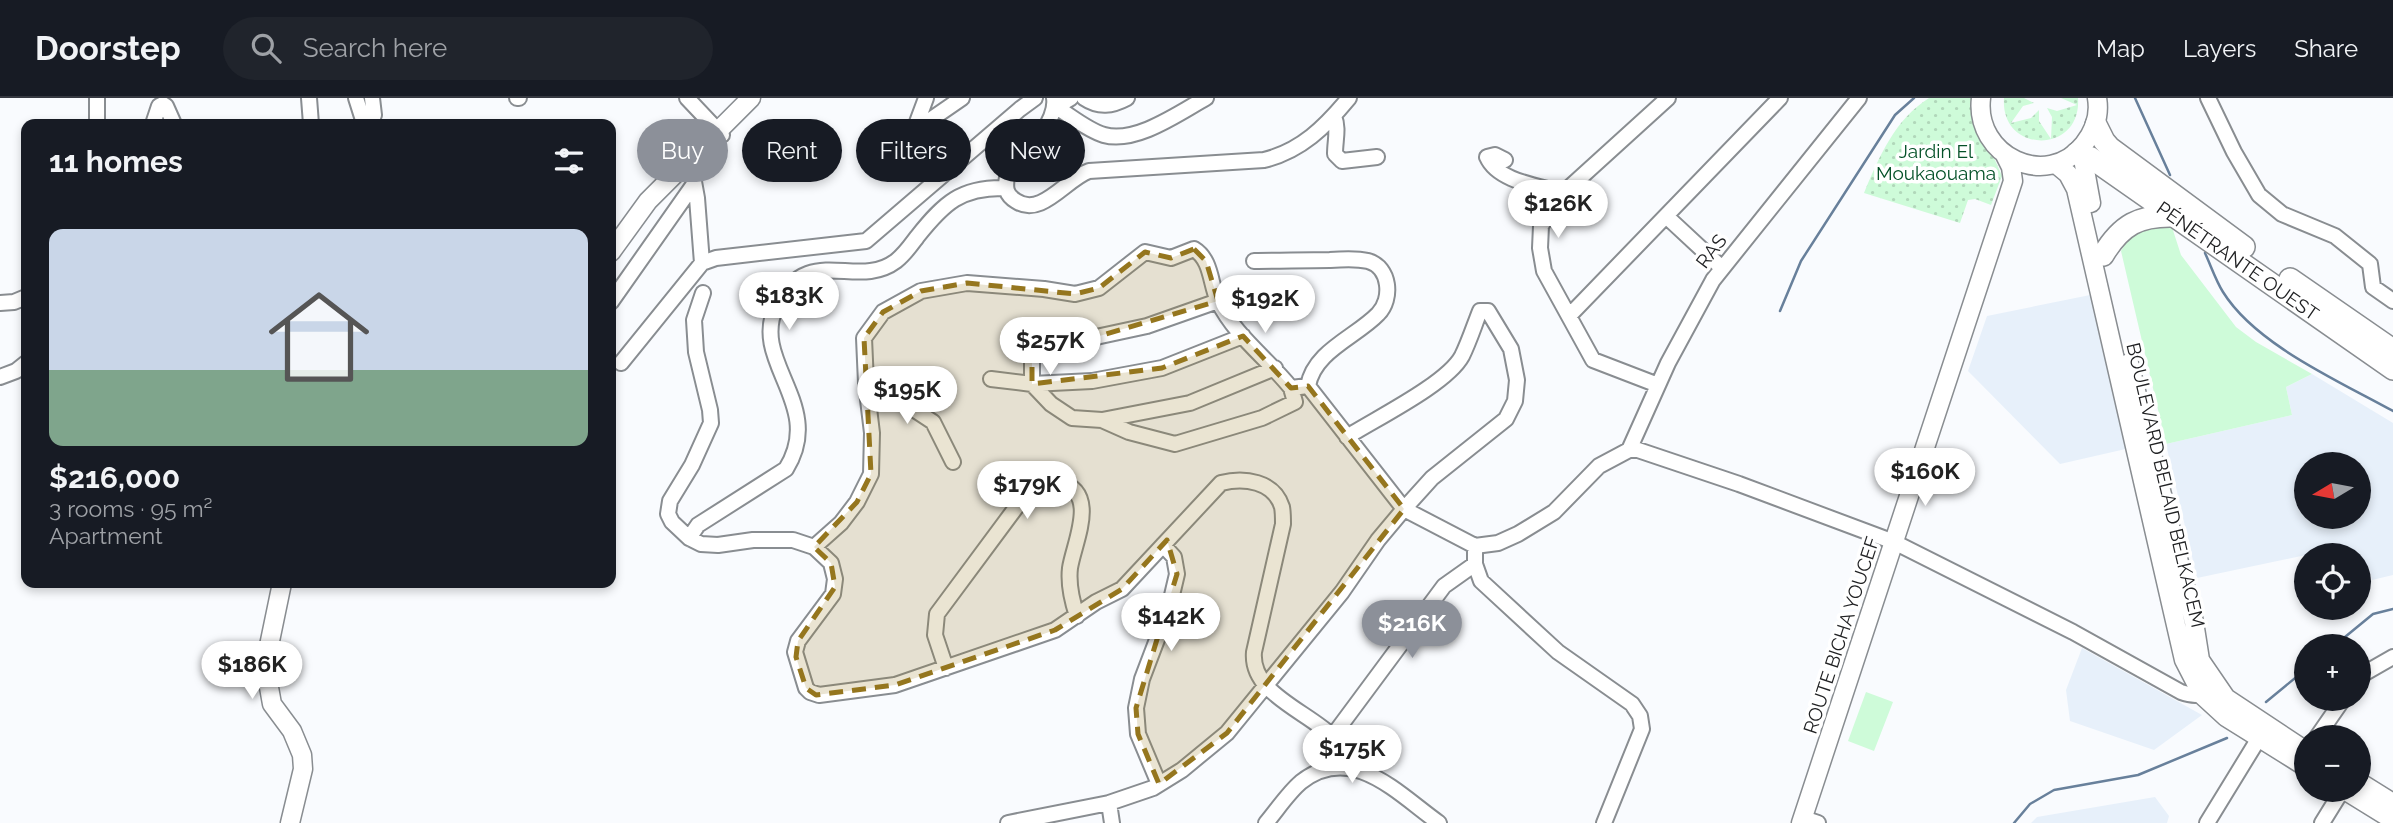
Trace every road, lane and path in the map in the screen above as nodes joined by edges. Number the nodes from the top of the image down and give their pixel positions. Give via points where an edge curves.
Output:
1 (97, 98) edge
2 (310, 98) edge
3 (356, 98) edge
4 (372, 98) edge
5 (687, 98) edge
6 (697, 98) edge
7 (751, 98) edge
8 (759, 98) edge
9 (926, 98) edge
10 (1009, 98) edge
11 (1035, 98) edge
12 (1071, 98) edge
13 (1084, 98) edge
14 (1127, 98) edge
15 (1206, 98) edge
16 (1349, 98) edge
17 (1668, 98) edge
18 (1780, 98) edge
19 (1859, 98) edge
20 (1981, 98) edge
21 (2098, 98) edge
22 (2208, 98) edge
23 (954, 100) edge
24 (1055, 103) edge
25 (1020, 109) junction
26 (1334, 116) junction
27 (97, 119) edge
28 (155, 119) edge
29 (172, 119) edge
30 (312, 119) edge
31 (364, 119) edge
32 (372, 119) edge
33 (711, 119) edge
34 (714, 119) edge
35 (728, 124) edge
36 (2096, 125) junction
37 (728, 126) edge
38 (2080, 152) junction
39 (2005, 155) junction
40 (1377, 157) dead end
41 (1505, 160) dead end
42 (2056, 164) junction
43 (2031, 165) junction
44 (2013, 181) junction
45 (666, 182) edge
46 (674, 182) edge
47 (694, 184) joint
48 (1005, 188) junction
49 (1563, 193) junction
50 (639, 212) junction
51 (1666, 216) junction
52 (2182, 222) junction
53 (616, 245) edge
54 (2104, 255) junction
55 (1254, 261) dead end
56 (702, 263) junction
57 (1721, 268) junction
58 (703, 293) dead end
59 (616, 295) edge
60 (14, 301) edge
61 (1218, 301) junction
62 (2393, 301) edge
63 (0, 315) edge
64 (1569, 316) junction
65 (1243, 336) junction
66 (2393, 350) edge
67 (621, 363) dead end
68 (21, 367) edge
69 (1275, 368) junction
70 (2393, 369) edge
71 (0, 377) edge
72 (990, 379) dead end
73 (866, 383) junction
74 (1032, 384) junction
75 (1658, 385) junction
76 (1308, 386) junction
77 (1291, 388) junction
78 (1102, 420) junction
79 (1347, 436) junction
80 (1629, 450) junction
81 (953, 463) dead end
82 (1405, 509) junction
83 (689, 538) junction
84 (1894, 542) junction
85 (1163, 545) junction
86 (1475, 546) junction
87 (814, 547) junction
88 (1475, 564) junction
89 (281, 588) edge
90 (1077, 616) junction
91 (2393, 657) edge
92 (946, 668) junction
93 (2371, 670) edge
94 (1266, 687) junction
95 (2211, 692) junction
96 (2256, 731) junction
97 (1332, 737) junction
98 (2294, 746) edge
99 (2294, 758) edge
100 (1349, 767) junction
101 (1159, 784) junction
102 (2371, 789) edge
103 (2335, 802) edge
104 (2364, 802) edge
105 (1109, 803) junction
106 (2393, 803) edge
107 (2393, 820) edge
108 (1808, 821) edge
109 (290, 823) edge
110 (1008, 823) edge
111 (1112, 823) edge
112 (1266, 823) edge
113 (1439, 823) edge
114 (1604, 823) edge
115 (2207, 823) edge
116 (2322, 823) edge

1 - 27 street
2 - 30 street
3 - 31 street
4 - 32 street
5 - 33 street
6 - 34 street
7 - 35 main road
8 - 37 main road
9 - 23 street via 917,129
10 - 25 street
11 - 25 street
12 - 24 street
13 - 14 street via 1107,106
15 - 24 street via 1158,124 1122,136 1093,130
16 - 26 street
17 - 49 street
18 - 51 street
19 - 57 street, RAS
20 - 39 main road via 1983,126
21 - 36 main road
22 - 62 street via 2259,195 2282,214 2335,236 2353,250 2370,264 2375,291
24 - 48 street via 1051,121 1007,177
25 - 56 street via 866,241
26 - 40 street via 1338,128 1335,154 1342,162
26 - 48 street via 1295,150 1264,160 1089,171 1072,178 1036,206 1017,203
28 - 29 street via 163,104
36 - 38 main road
36 - 66 highway, PÉNÉTRANTE OUEST via 2110,148 2159,186
38 - 42 main road
38 - 52 highway, PÉNÉTRANTE OUEST
38 - 54 main road, BOULEVARD BELAID BELKACEM
39 - 43 main road
39 - 44 main road
41 - 49 street via 1487,157 1508,177
42 - 43 main road
42 - 95 main road, BOULEVARD BELAID BELKACEM via 2076,189 2184,660
43 - 44 main road
44 - 84 main road, ROUTE BICHA YOUCEF
45 - 50 main road
46 - 50 main road
47 - 56 street
47 - 59 street
48 - 83 street via 979,189 954,198 902,256 886,267 819,271 788,288 775,311 771,338 797,414 794,457 786,469 698,525
49 - 64 street via 1541,226 1540,248 1544,271
50 - 53 main road
51 - 57 street
51 - 64 street
52 - 54 highway via 2157,215 2140,219 2118,234
52 - 70 highway, PÉNÉTRANTE OUEST
54 - 95 main road, BOULEVARD BELAID BELKACEM
55 - 76 street via 1350,259 1369,261 1383,271 1388,290 1381,313 1322,359 1310,374
56 - 67 street
57 - 75 street, RAS
58 - 83 street via 694,320 711,423 668,510 672,522
60 - 63 street
61 - 65 street
61 - 73 street via 1206,261 1194,249 1171,258 1145,252 1100,288 1075,294 967,283 921,291 883,312 864,338
61 - 74 street via 1096,337 1037,341 1032,346
64 - 75 street via 1593,360
65 - 69 street
65 - 74 street via 1162,368 1092,381
68 - 71 street
69 - 77 street
69 - 78 street via 1190,403
72 - 74 street
73 - 81 street via 933,422
73 - 87 street via 871,474 841,523
74 - 78 street via 1072,418
75 - 80 street, RAS
76 - 77 street
76 - 79 street
77 - 78 street via 1295,402 1262,418 1175,444
79 - 82 street
79 - 82 street via 1450,370 1461,358 1480,311 1488,311 1511,349 1517,380 1515,401 1506,419 1432,478
80 - 84 street via 1739,484
80 - 86 street via 1599,466 1571,496 1518,534
82 - 86 street
82 - 94 street
83 - 87 street via 718,545 793,540
84 - 95 street via 2181,692 2191,696
84 - 108 main road, ROUTE BICHA YOUCEF
85 - 90 street via 1122,589
85 - 94 street via 1221,482 1254,481 1272,490 1282,507 1283,524 1254,660
85 - 101 street via 1174,557 1177,573 1136,708 1138,734
86 - 88 street
87 - 92 street via 831,563 835,587 796,646 808,690 819,695 895,685
88 - 97 street via 1444,586
88 - 114 street via 1481,581 1559,652 1632,704 1640,716 1642,729
89 - 109 main road via 265,665 272,704 292,731 302,755
90 - 92 street via 1055,630
90 - 92 street via 1070,593 1070,569 1082,505 1064,483 1049,480 1029,490 940,608 934,628
91 - 93 street
94 - 97 street
94 - 101 street via 1227,733
95 - 96 main road, BOULEVARD BELAID BELKACEM
96 - 98 main road, BOULEVARD BELAID BELKACEM
96 - 99 main road, BOULEVARD BELAID BELKACEM
96 - 115 street
97 - 100 street via 1345,751
100 - 112 street via 1323,770 1300,783
100 - 113 street via 1368,772
101 - 105 street
102 - 106 main road
103 - 116 street
104 - 107 main road
105 - 110 street
105 - 111 street

